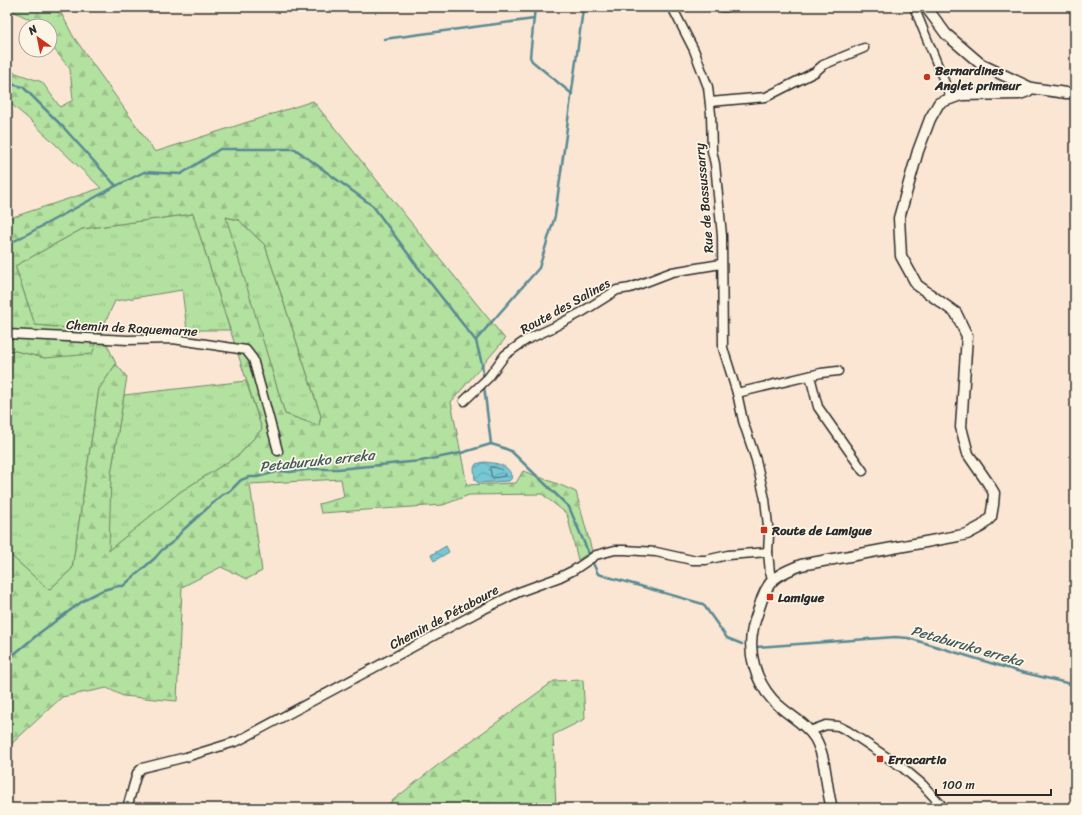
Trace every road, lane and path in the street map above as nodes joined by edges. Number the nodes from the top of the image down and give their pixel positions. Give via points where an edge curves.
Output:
1 (672, 7) edge
2 (722, 7) edge
3 (726, 7) edge
4 (914, 7) edge
5 (926, 7) edge
6 (864, 48) dead end
7 (1031, 88) junction
8 (1075, 93) edge
9 (951, 98) junction
10 (710, 102) junction
11 (721, 264) junction
12 (7, 334) edge
13 (838, 370) dead end
14 (810, 376) junction
15 (737, 393) junction
16 (464, 401) dead end
17 (278, 451) dead end
18 (863, 471) dead end
19 (768, 552) junction
20 (773, 580) junction
21 (810, 731) junction
22 (127, 808) edge
23 (832, 808) edge
24 (944, 808) edge

1 - 10 street, Rue de Bassussarry via 701,67
2 - 3 street
4 - 9 street
5 - 7 street via 946,34 982,64
6 - 10 street via 823,65 815,72 766,97
7 - 8 street
7 - 9 street via 1020,94 961,95
9 - 20 street via 939,103 918,151 899,218 901,256 916,286 956,314 967,336 961,427 968,454 994,493 991,517 982,526 967,534 801,565
10 - 11 street, Rue de Bassussarry via 712,150 722,236
11 - 15 street, Rue de Bassussarry via 723,348
11 - 16 street, Route des Salines via 672,272 630,288 617,290 582,312 526,340 505,355 488,378
12 - 17 street, Chemin de Roquemarne via 128,340 173,339 246,350 253,359
13 - 14 street
14 - 15 street
14 - 18 street via 818,407
15 - 19 street via 765,499
19 - 20 street
19 - 22 street, Chemin de Pétaboure via 728,555 706,560 625,550 596,555 560,577 518,592 483,609 238,741 186,758 142,768 137,773
20 - 21 street via 763,595 753,628 753,660 758,676 772,699
21 - 23 street via 820,746
21 - 24 street via 826,725 838,726 848,731 903,768

